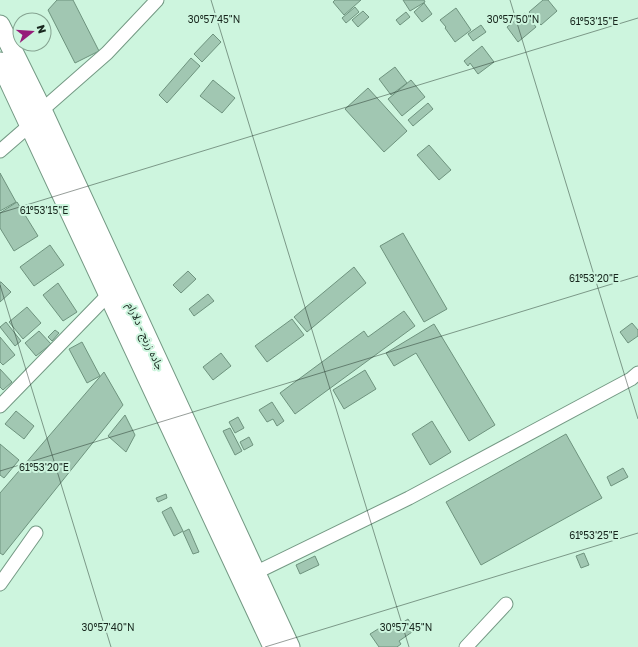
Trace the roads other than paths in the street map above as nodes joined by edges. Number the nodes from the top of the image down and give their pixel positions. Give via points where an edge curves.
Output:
1 (157, 0) edge
2 (0, 25) edge
3 (0, 62) edge
4 (42, 110) junction
5 (30, 125) junction
6 (0, 151) edge
7 (108, 295) junction
8 (638, 373) edge
9 (0, 406) edge
10 (36, 533) dead end
11 (255, 573) junction
12 (0, 584) edge
13 (506, 604) dead end
14 (273, 647) edge
15 (290, 647) edge
16 (466, 647) edge

1 - 4 street via 107,53
2 - 4 highway, جاده زرنج - دلارام
3 - 5 highway, جاده زرنج - دلارام
4 - 11 highway, جاده زرنج - دلارام
5 - 6 street
5 - 7 highway, جاده زرنج - دلارام
7 - 9 street
7 - 14 highway, جاده زرنج - دلارام
8 - 11 street via 409,498
10 - 12 street
11 - 15 highway, جاده زرنج - دلارام
13 - 16 street

